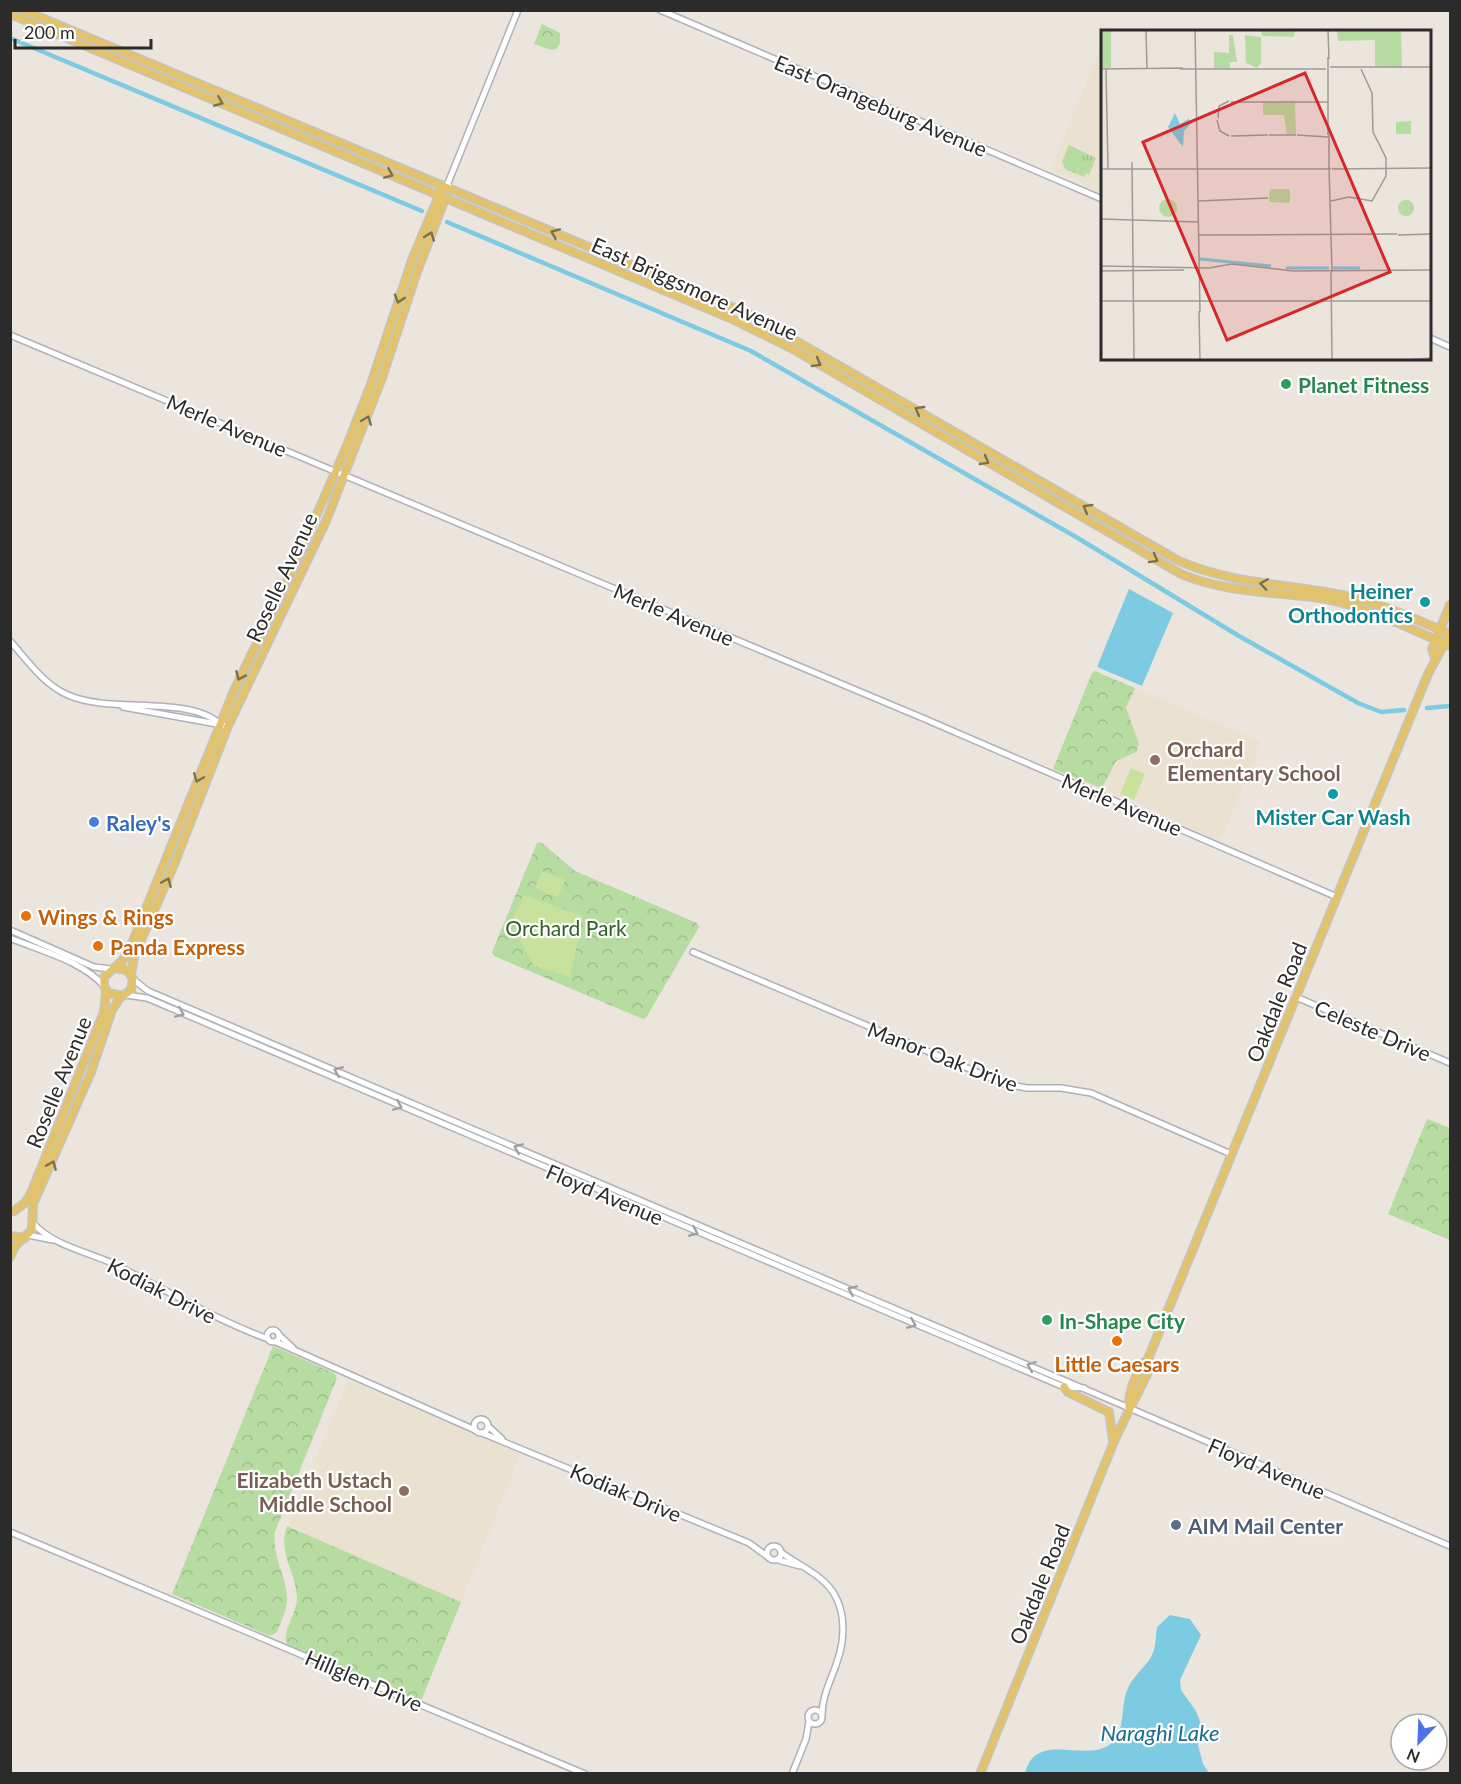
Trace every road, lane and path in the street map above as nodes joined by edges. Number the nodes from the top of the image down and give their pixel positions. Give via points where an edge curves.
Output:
1 (23, 10) edge
2 (518, 10) edge
3 (660, 10) edge
4 (10, 14) edge
5 (447, 186) junction
6 (442, 197) junction
7 (1101, 199) edge
8 (10, 335) edge
9 (1431, 338) edge
10 (1450, 347) edge
11 (337, 471) junction
12 (345, 474) junction
13 (1450, 605) edge
14 (1440, 630) junction
15 (1450, 634) edge
16 (1436, 640) junction
17 (10, 642) edge
18 (1448, 645) edge
19 (1435, 658) junction
20 (220, 724) junction
21 (228, 726) junction
22 (1337, 897) junction
23 (10, 930) edge
24 (10, 938) edge
25 (30, 946) junction
26 (62, 952) junction
27 (693, 952) dead end
28 (113, 968) junction
29 (132, 977) junction
30 (105, 989) junction
31 (123, 996) junction
32 (1296, 997) junction
33 (1450, 1063) edge
34 (1231, 1154) junction
35 (12, 1212) edge
36 (33, 1221) junction
37 (10, 1236) edge
38 (26, 1236) junction
39 (72, 1247) junction
40 (10, 1257) edge
41 (252, 1332) junction
42 (269, 1332) junction
43 (279, 1335) junction
44 (268, 1339) junction
45 (276, 1342) junction
46 (299, 1353) junction
47 (1064, 1387) junction
48 (1085, 1388) junction
49 (1129, 1407) junction
50 (454, 1420) junction
51 (477, 1421) junction
52 (488, 1426) junction
53 (475, 1430) junction
54 (482, 1433) junction
55 (503, 1441) junction
56 (1113, 1444) junction
57 (10, 1532) edge
58 (749, 1543) junction
59 (1450, 1546) edge
60 (770, 1548) junction
61 (782, 1553) junction
62 (768, 1557) junction
63 (778, 1560) junction
64 (801, 1566) junction
65 (824, 1695) junction
66 (813, 1710) junction
67 (822, 1714) junction
68 (809, 1722) junction
69 (816, 1725) junction
70 (806, 1739) junction
71 (585, 1773) edge
72 (792, 1773) edge
73 (980, 1773) edge

1 - 5 main road, East Briggsmore Avenue
2 - 5 street
3 - 7 street, East Orangeburg Avenue
4 -> 6 main road, East Briggsmore Avenue
5 - 6 main road, Roselle Avenue
14 -> 5 main road, East Briggsmore Avenue via 1363,600 1230,579 1179,561 777,328
6 -> 11 main road, Roselle Avenue via 412,260
12 -> 6 main road, Roselle Avenue via 382,378
6 -> 16 main road, East Briggsmore Avenue via 758,331 1176,571 1227,589 1342,603
8 - 11 street, Merle Avenue
9 - 10 street
11 - 12 street, Merle Avenue
11 -> 20 main road, Roselle Avenue
12 - 21 main road, Roselle Avenue via 303,572
12 - 22 street, Merle Avenue
13 - 14 main road, Oakdale Road
14 - 15 main road, East Briggsmore Avenue
14 - 16 main road, Oakdale Road
15 - 18 main road, Oakdale Road
16 - 18 main road, East Briggsmore Avenue
16 - 19 main road, Oakdale Road via 1432,649
17 - 20 street via 64,694 93,704 181,710 214,718
18 - 19 main road, Oakdale Road
19 - 22 main road, Oakdale Road
20 - 21 street
20 -> 28 main road, Roselle Avenue via 133,941 125,957
29 -> 21 main road, Roselle Avenue via 134,956
22 - 32 main road, Oakdale Road
23 - 26 street
24 - 25 street
25 - 26 street via 32,942
25 - 30 street via 84,970
26 - 28 street via 94,967
27 - 34 street, Manor Oak Drive via 1005,1084 1091,1094
28 - 29 main road via 125,969
28 - 30 main road via 104,977
29 - 31 main road via 132,987
48 -> 29 street, Floyd Avenue via 148,991
30 - 31 main road via 113,996
30 - 35 main road, Roselle Avenue via 104,1012 29,1197
36 -> 31 main road, Roselle Avenue via 35,1200 78,1102 112,1010
31 -> 47 street, Floyd Avenue via 147,998
32 - 33 street, Celeste Drive
32 - 34 main road, Oakdale Road
34 - 49 main road, Oakdale Road via 1128,1399
35 - 36 main road via 25,1211
36 - 38 main road, Roselle Avenue
36 - 39 street, Kodiak Drive via 44,1232
37 - 38 main road
38 - 39 street, Kodiak Drive via 38,1235
38 - 40 main road
39 - 41 street, Kodiak Drive
41 - 42 street, Kodiak Drive
41 - 44 street, Kodiak Drive
42 - 43 street, Kodiak Drive
42 - 44 street
43 - 45 street
43 - 46 street
44 - 45 street, Kodiak Drive
45 - 46 street
46 - 50 street
47 - 48 street, Floyd Avenue
47 - 56 main road via 1109,1412
48 - 49 street, Floyd Avenue
49 - 56 main road, Oakdale Road
49 - 59 street, Floyd Avenue
50 - 51 street
50 - 53 street
51 - 52 street via 483,1420
51 - 53 street
52 - 54 street
52 - 55 street, Kodiak Drive
53 - 54 street, Kodiak Drive
54 - 55 street, Kodiak Drive
55 - 58 street, Kodiak Drive
56 - 73 main road, Oakdale Road
57 - 71 street, Hillglen Drive
58 - 60 street, Kodiak Drive
58 - 62 street, Kodiak Drive
60 - 61 street via 777,1547
60 - 62 street
61 - 63 street
61 - 64 street
62 - 63 street
63 - 64 street
64 - 65 street via 832,1591 843,1619 843,1640
65 - 66 street
65 - 67 street
66 - 67 street
66 - 68 street via 808,1715
67 - 69 street
68 - 69 street
68 - 70 street
69 - 70 street
70 - 72 street

